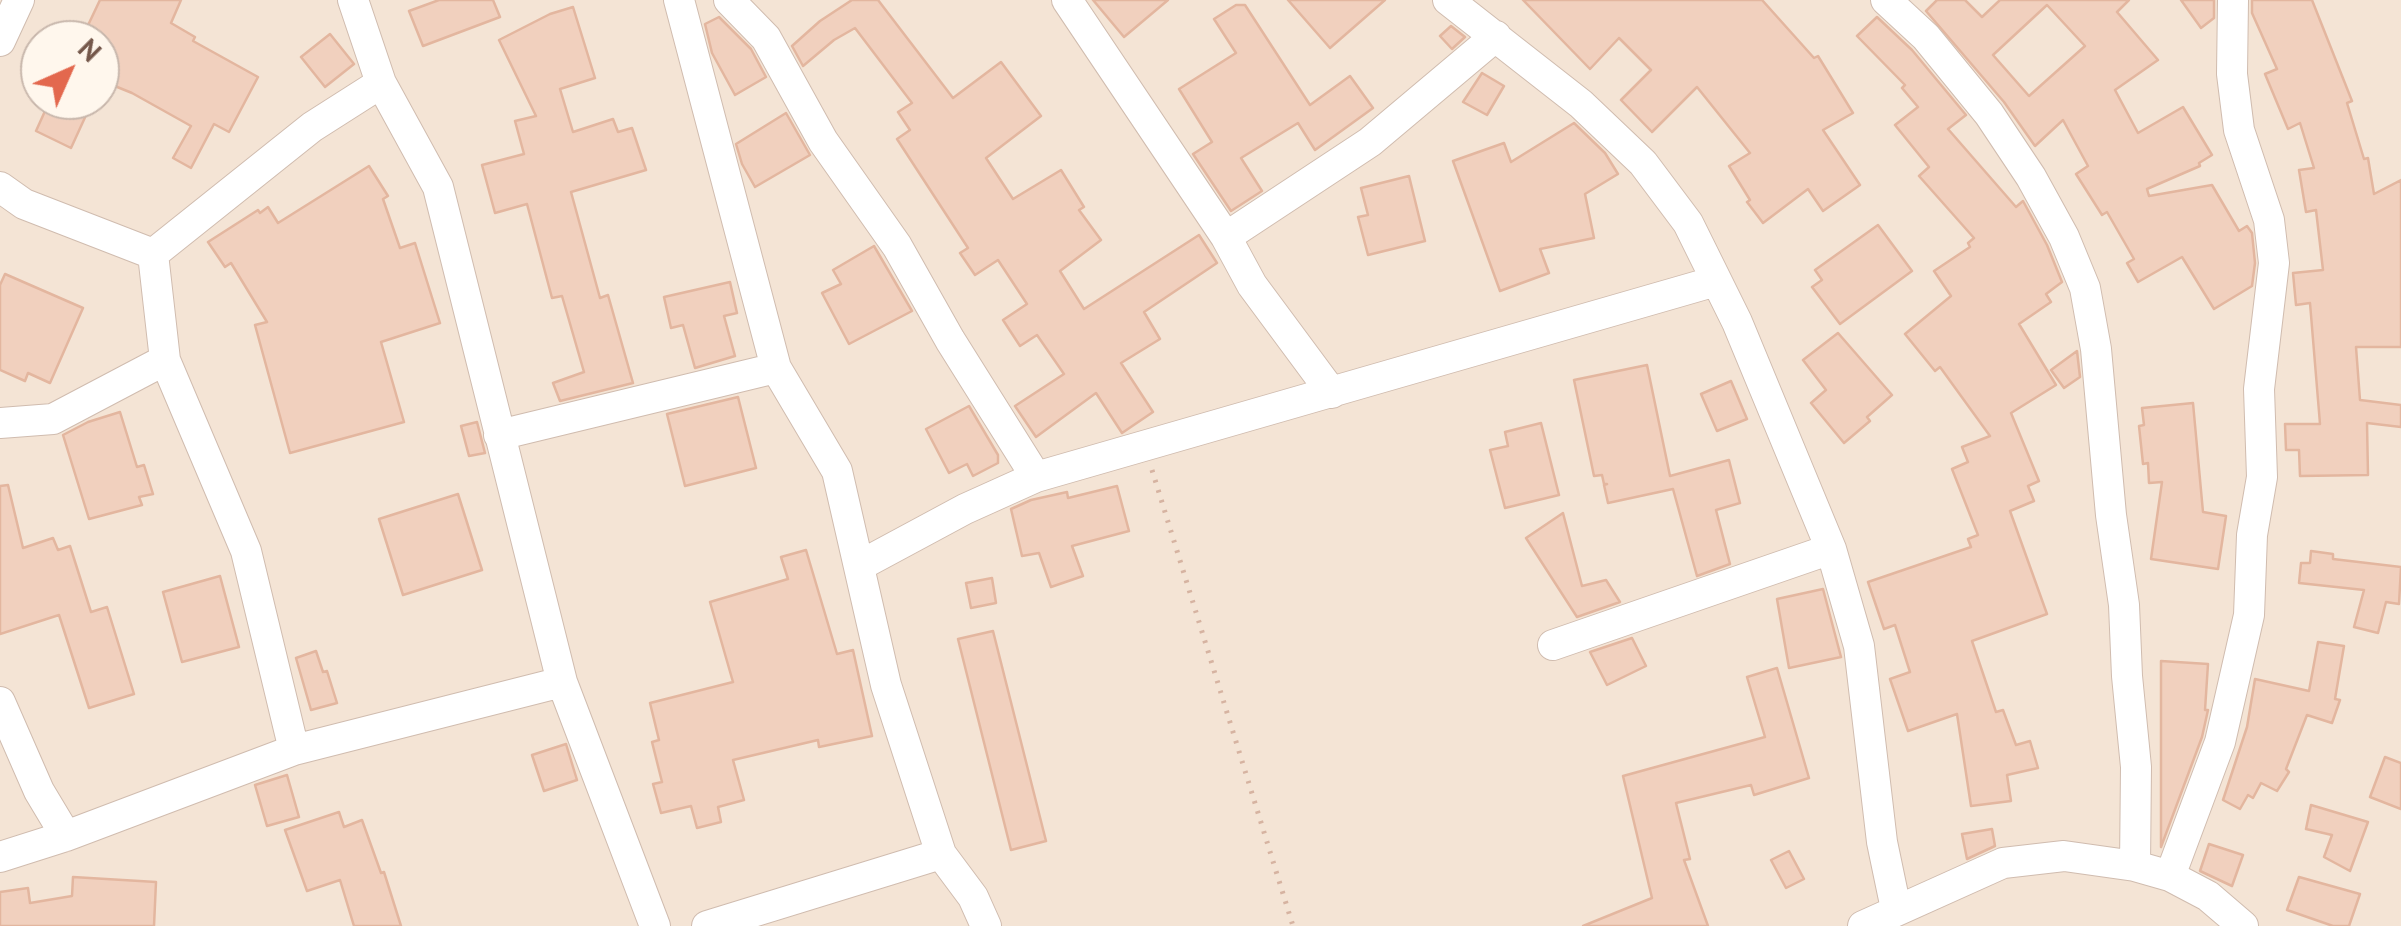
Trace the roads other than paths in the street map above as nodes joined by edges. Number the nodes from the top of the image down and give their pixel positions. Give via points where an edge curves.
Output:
1 (19, 0) edge
2 (353, 0) edge
3 (679, 0) edge
4 (730, 0) edge
5 (1067, 0) edge
6 (1448, 0) edge
7 (1886, 0) edge
8 (2234, 0) edge
9 (1496, 36) junction
10 (0, 41) edge
11 (381, 83) junction
12 (0, 187) edge
13 (1226, 237) junction
14 (153, 254) junction
15 (1716, 281) junction
16 (165, 360) junction
17 (776, 368) junction
18 (1332, 393) junction
19 (0, 423) edge
20 (498, 435) junction
21 (1036, 477) junction
22 (1831, 549) junction
23 (859, 566) junction
24 (1553, 645) dead end
25 (562, 682) junction
26 (0, 702) edge
27 (294, 750) junction
28 (66, 836) junction
29 (941, 854) junction
30 (0, 857) edge
31 (2136, 866) junction
32 (2170, 876) junction
33 (1896, 909) junction
34 (655, 926) edge
35 (707, 926) edge
36 (986, 926) edge
37 (1863, 926) edge
38 (2243, 926) edge

1 - 10 street
2 - 11 street
3 - 17 street
4 - 21 street via 766,38 823,141 897,246
5 - 13 street
6 - 9 street
7 - 31 street via 1926,36 1989,114 2048,207 2085,288 2124,606
8 - 32 street via 2239,130 2269,220 2274,263 2259,389 2262,477 2250,615 2220,742
9 - 13 street via 1370,142
9 - 15 street via 1642,163 1688,222
11 - 14 street via 312,127
11 - 20 street via 438,186
12 - 14 street via 24,204
13 - 18 street via 1252,285
14 - 16 street
15 - 18 street
15 - 22 street
16 - 19 street via 52,419
16 - 27 street via 246,552
17 - 20 street
17 - 23 street via 837,471
18 - 21 street
20 - 25 street
21 - 23 street
22 - 24 street
22 - 33 street via 1860,646
23 - 29 street via 886,685
25 - 27 street
25 - 34 street
26 - 28 street
27 - 28 street
28 - 30 street
29 - 35 street
29 - 36 street
31 - 32 street
31 - 33 street via 2064,856 2004,863
32 - 38 street
33 - 37 street

